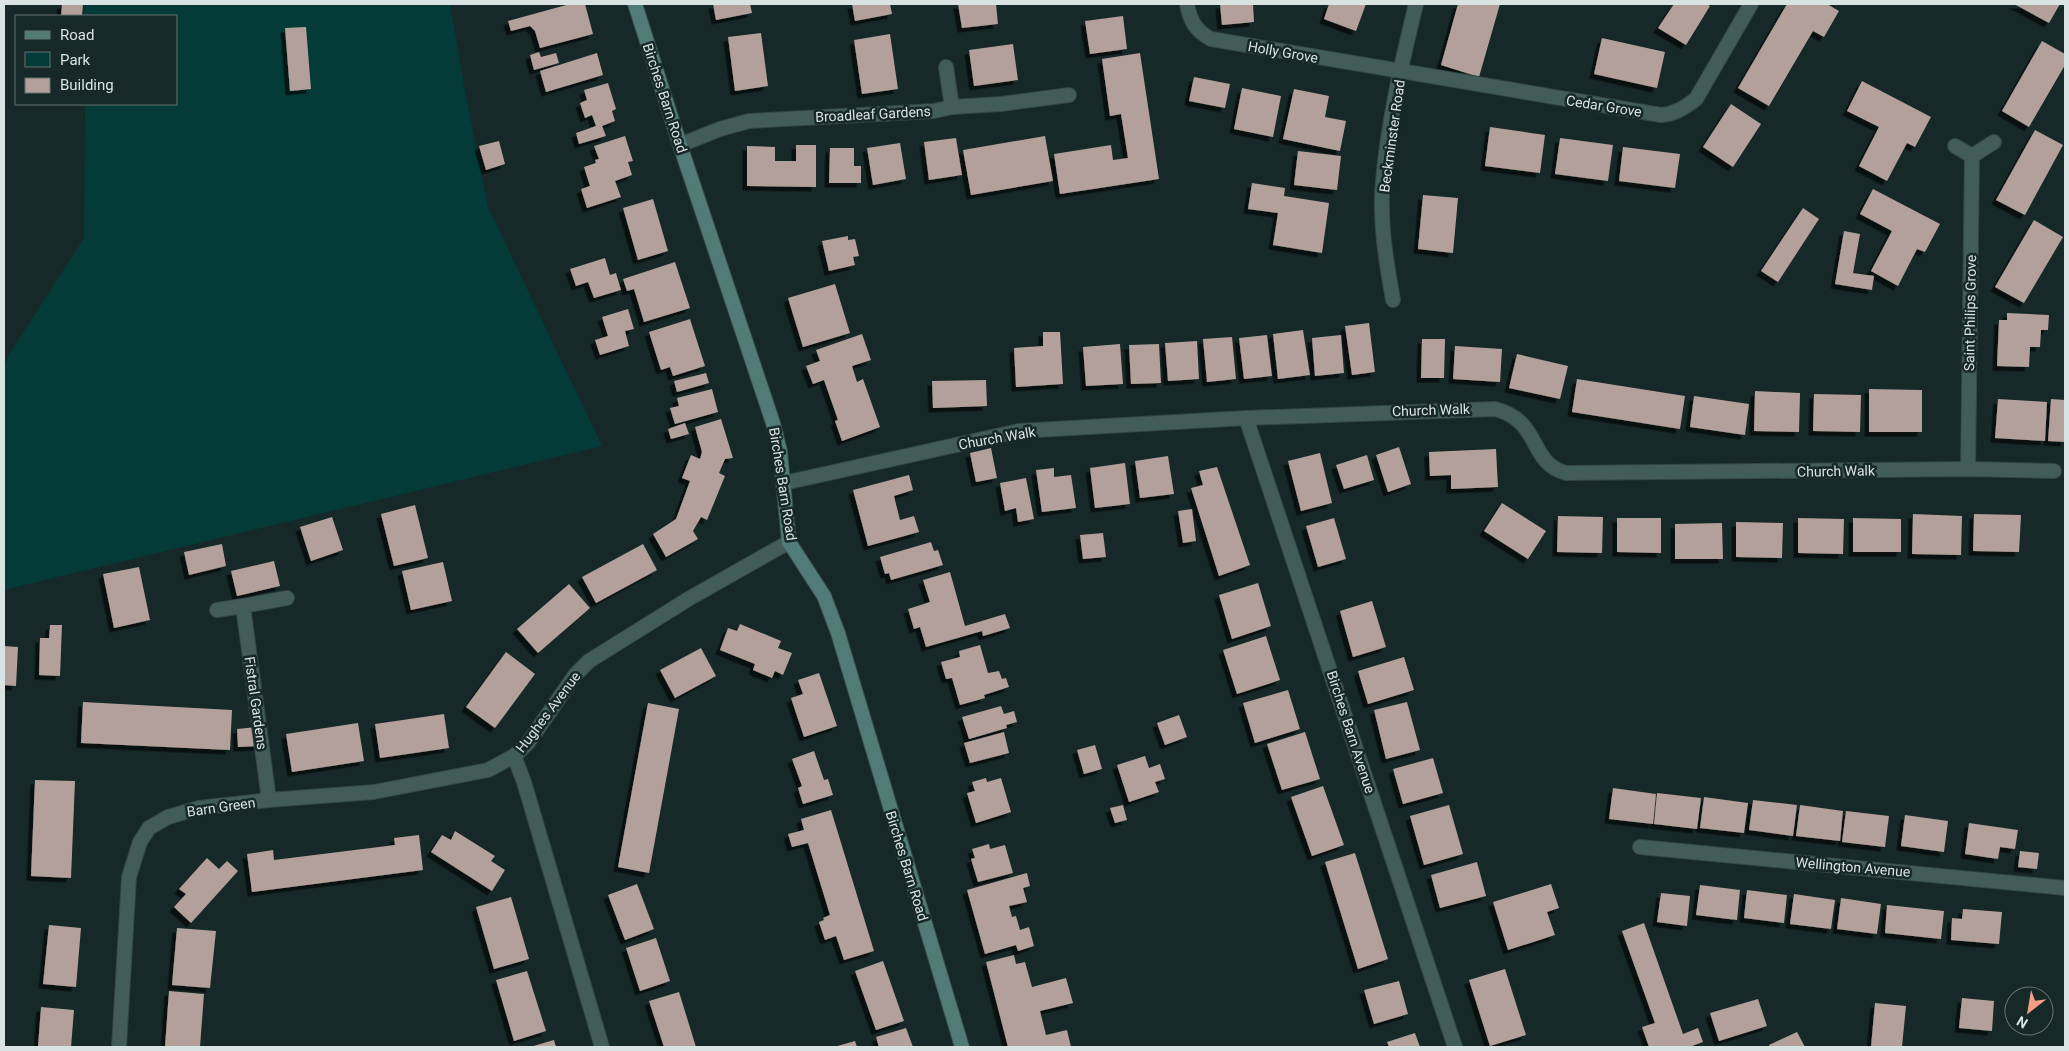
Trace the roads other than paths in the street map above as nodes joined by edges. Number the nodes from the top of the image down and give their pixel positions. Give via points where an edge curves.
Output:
1 (635, 4) edge
2 (1187, 4) edge
3 (1416, 4) edge
4 (1751, 4) edge
5 (946, 67) dead end
6 (1400, 72) junction
7 (1069, 95) dead end
8 (952, 107) junction
9 (1994, 142) dead end
10 (680, 145) junction
11 (1955, 146) dead end
12 (1972, 156) junction
13 (1393, 300) dead end
14 (1246, 418) junction
15 (1968, 469) junction
16 (2054, 471) dead end
17 (784, 483) junction
18 (789, 542) junction
19 (287, 598) dead end
20 (243, 606) junction
21 (217, 610) dead end
22 (514, 756) junction
23 (269, 800) junction
24 (1640, 847) dead end
25 (2065, 888) edge
26 (119, 1047) edge
27 (602, 1047) edge
28 (962, 1047) edge
29 (1455, 1047) edge

1 - 10 main road, Birches Barn Road
2 - 6 street, Holly Grove via 1198,32 1211,39
3 - 6 street, Beckminster Road
4 - 6 street, Cedar Grove via 1696,99 1671,114 1661,115
5 - 8 street
6 - 13 street, Beckminster Road via 1383,182 1384,228
7 - 8 street, Broadleaf Gardens
8 - 10 street, Broadleaf Gardens via 866,116 749,121
9 - 12 street
10 - 17 main road, Birches Barn Road via 773,423
11 - 12 street
12 - 15 street, Saint Philips Grove
14 - 15 street, Church Walk via 1495,409 1507,412 1525,425 1541,456 1556,470 1566,473
14 - 17 street, Church Walk via 1019,431
14 - 29 street, Birches Barn Avenue
15 - 16 street, Church Walk
17 - 18 main road, Birches Barn Road
18 - 22 street, Hughes Avenue via 589,661 576,674 528,743
18 - 28 main road, Birches Barn Road via 824,596 838,633
19 - 20 street
20 - 21 street
20 - 23 street, Fistral Gardens
22 - 23 street, Barn Green via 488,770 452,778 374,792
22 - 27 street, Hughes Avenue
23 - 26 street, Barn Green via 199,808 168,816 149,828 140,842 129,877
24 - 25 street, Wellington Avenue

